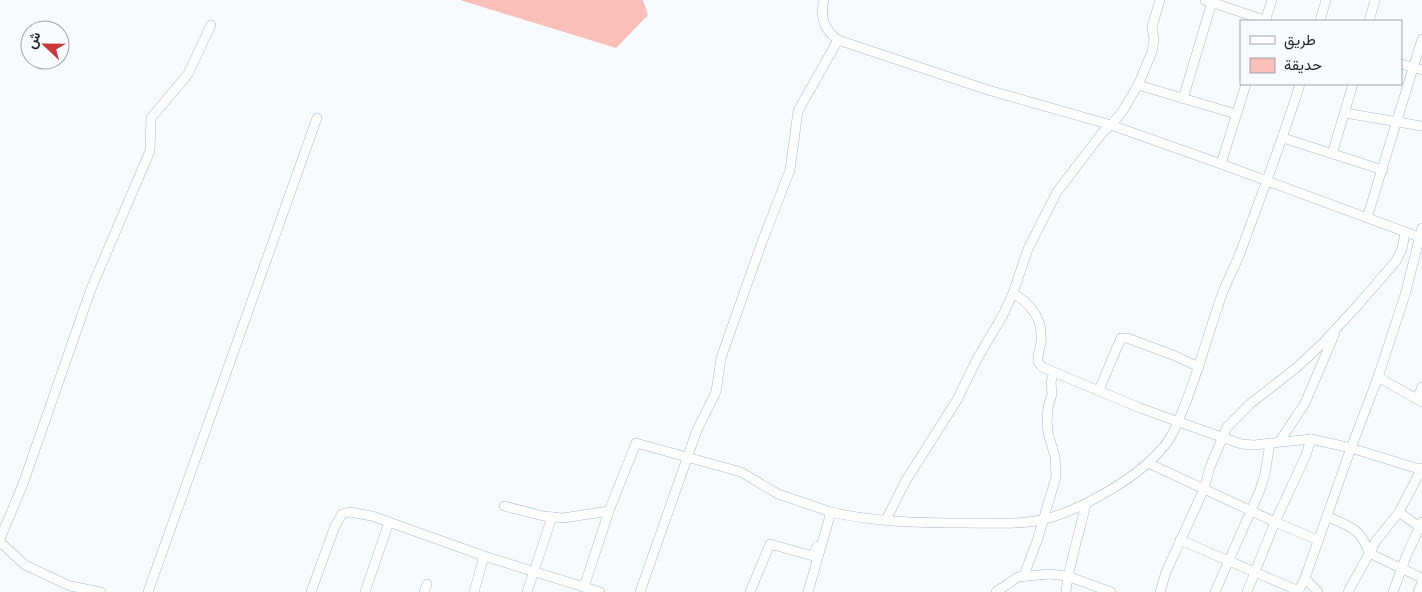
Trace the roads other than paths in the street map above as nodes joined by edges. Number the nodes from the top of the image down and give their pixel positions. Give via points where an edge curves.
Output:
1 (824, 0) edge
2 (1160, 0) edge
3 (1272, 0) edge
4 (1326, 0) edge
5 (1375, 0) edge
6 (1208, 1) edge
7 (1263, 20) edge
8 (1266, 20) edge
9 (1320, 20) edge
10 (1369, 20) edge
11 (211, 25) dead end
12 (1422, 39) edge
13 (838, 40) junction
14 (1402, 64) edge
15 (1418, 69) edge
16 (1246, 85) edge
17 (1300, 85) edge
18 (1353, 85) edge
19 (1138, 86) junction
20 (1183, 99) junction
21 (1345, 113) junction
22 (1236, 114) junction
23 (317, 118) dead end
24 (1397, 121) junction
25 (1111, 126) junction
26 (1422, 126) edge
27 (1283, 138) junction
28 (1332, 154) junction
29 (1222, 164) junction
30 (1383, 170) junction
31 (1267, 182) junction
32 (1367, 218) junction
33 (1406, 233) junction
34 (1421, 235) edge
35 (1013, 293) junction
36 (1339, 326) junction
37 (1199, 367) junction
38 (1054, 372) junction
39 (1378, 377) junction
40 (1422, 388) edge
41 (1099, 390) junction
42 (1419, 400) edge
43 (1178, 421) junction
44 (1222, 438) junction
45 (1311, 439) junction
46 (1280, 442) junction
47 (1270, 443) junction
48 (1350, 448) junction
49 (687, 458) junction
50 (1148, 463) junction
51 (1422, 470) edge
52 (1204, 489) junction
53 (1086, 503) junction
54 (504, 506) dead end
55 (610, 510) junction
56 (1252, 511) junction
57 (831, 512) junction
58 (1399, 512) junction
59 (1327, 516) junction
60 (552, 517) junction
61 (1042, 519) junction
62 (886, 520) junction
63 (389, 522) junction
64 (1275, 522) junction
65 (1421, 526) edge
66 (0, 540) edge
67 (1180, 540) junction
68 (1318, 540) junction
69 (1369, 553) junction
70 (484, 556) junction
71 (1228, 561) junction
72 (1402, 569) junction
73 (534, 571) junction
74 (1254, 572) junction
75 (1024, 575) junction
76 (1067, 576) junction
77 (1305, 578) junction
78 (1422, 578) edge
79 (1422, 584) edge
80 (584, 587) junction
81 (101, 592) edge
82 (148, 592) edge
83 (311, 592) edge
84 (365, 592) edge
85 (474, 592) edge
86 (526, 592) edge
87 (600, 592) edge
88 (640, 592) edge
89 (750, 592) edge
90 (808, 592) edge
91 (996, 592) edge
92 (1066, 592) edge
93 (1111, 592) edge
94 (1160, 592) edge
95 (1215, 592) edge
96 (1247, 592) edge
97 (1299, 592) edge
98 (1318, 592) edge
99 (1348, 592) edge
100 (1393, 592) edge
101 (1418, 592) edge

1 - 13 street via 825,25
2 - 19 street via 1152,27 1152,52
3 - 8 street
4 - 9 street
5 - 10 street
6 - 7 street
6 - 20 street
11 - 66 street via 188,74 151,118 150,151 92,289
12 - 15 street
13 - 25 street via 988,90
13 - 49 street via 798,111 790,170 721,358 716,392
14 - 15 street
15 - 24 street
16 - 22 street
17 - 27 street
18 - 21 street
19 - 20 street
19 - 25 street
20 - 22 street
21 - 24 street
21 - 28 street
22 - 29 street
23 - 82 street
24 - 26 street
24 - 30 street
25 - 29 street
25 - 35 street via 1102,133 1058,192 1028,249
27 - 28 street
27 - 31 street
28 - 30 street
29 - 31 street
30 - 32 street
31 - 32 street
31 - 37 street via 1220,298
32 - 33 street
33 - 34 street
33 - 36 street via 1402,249 1390,268
34 - 39 street
35 - 38 street via 1026,301 1036,314 1041,329 1038,362
35 - 62 street via 957,400 905,482
36 - 44 street via 1296,368 1233,420
36 - 46 street via 1306,403
37 - 41 street via 1121,338
37 - 43 street
38 - 41 street
38 - 61 street via 1047,422 1056,477
39 - 42 street
39 - 48 street
40 - 42 street
41 - 43 street
43 - 44 street
43 - 50 street via 1168,441
44 - 47 street via 1241,444
44 - 52 street
45 - 46 street
45 - 48 street
45 - 64 street
46 - 47 street
47 - 56 street via 1266,474
48 - 51 street
48 - 59 street
49 - 55 street via 636,444
49 - 57 street via 741,472 778,494
49 - 88 street
50 - 52 street
50 - 53 street
51 - 58 street
52 - 56 street
52 - 67 street
53 - 61 street
53 - 76 street
54 - 60 street
55 - 60 street
55 - 80 street
56 - 64 street
56 - 71 street
57 - 62 street
57 - 89 street via 813,556 770,544
57 - 90 street
58 - 65 street
58 - 69 street
59 - 68 street
59 - 69 street via 1358,531
60 - 73 street
61 - 62 street via 1010,525
61 - 75 street
63 - 70 street
63 - 83 street via 359,512 342,514
63 - 84 street
64 - 68 street
64 - 74 street
65 - 72 street
66 - 81 street via 25,565 70,586
67 - 71 street
67 - 94 street
68 - 77 street
69 - 72 street
69 - 99 street
70 - 73 street
70 - 85 street
71 - 74 street
71 - 95 street
72 - 78 street
72 - 100 street
73 - 80 street
73 - 86 street
74 - 96 street
74 - 97 street
75 - 76 street
75 - 91 street
76 - 92 street
76 - 93 street
77 - 97 street
77 - 98 street
79 - 101 street
80 - 87 street

